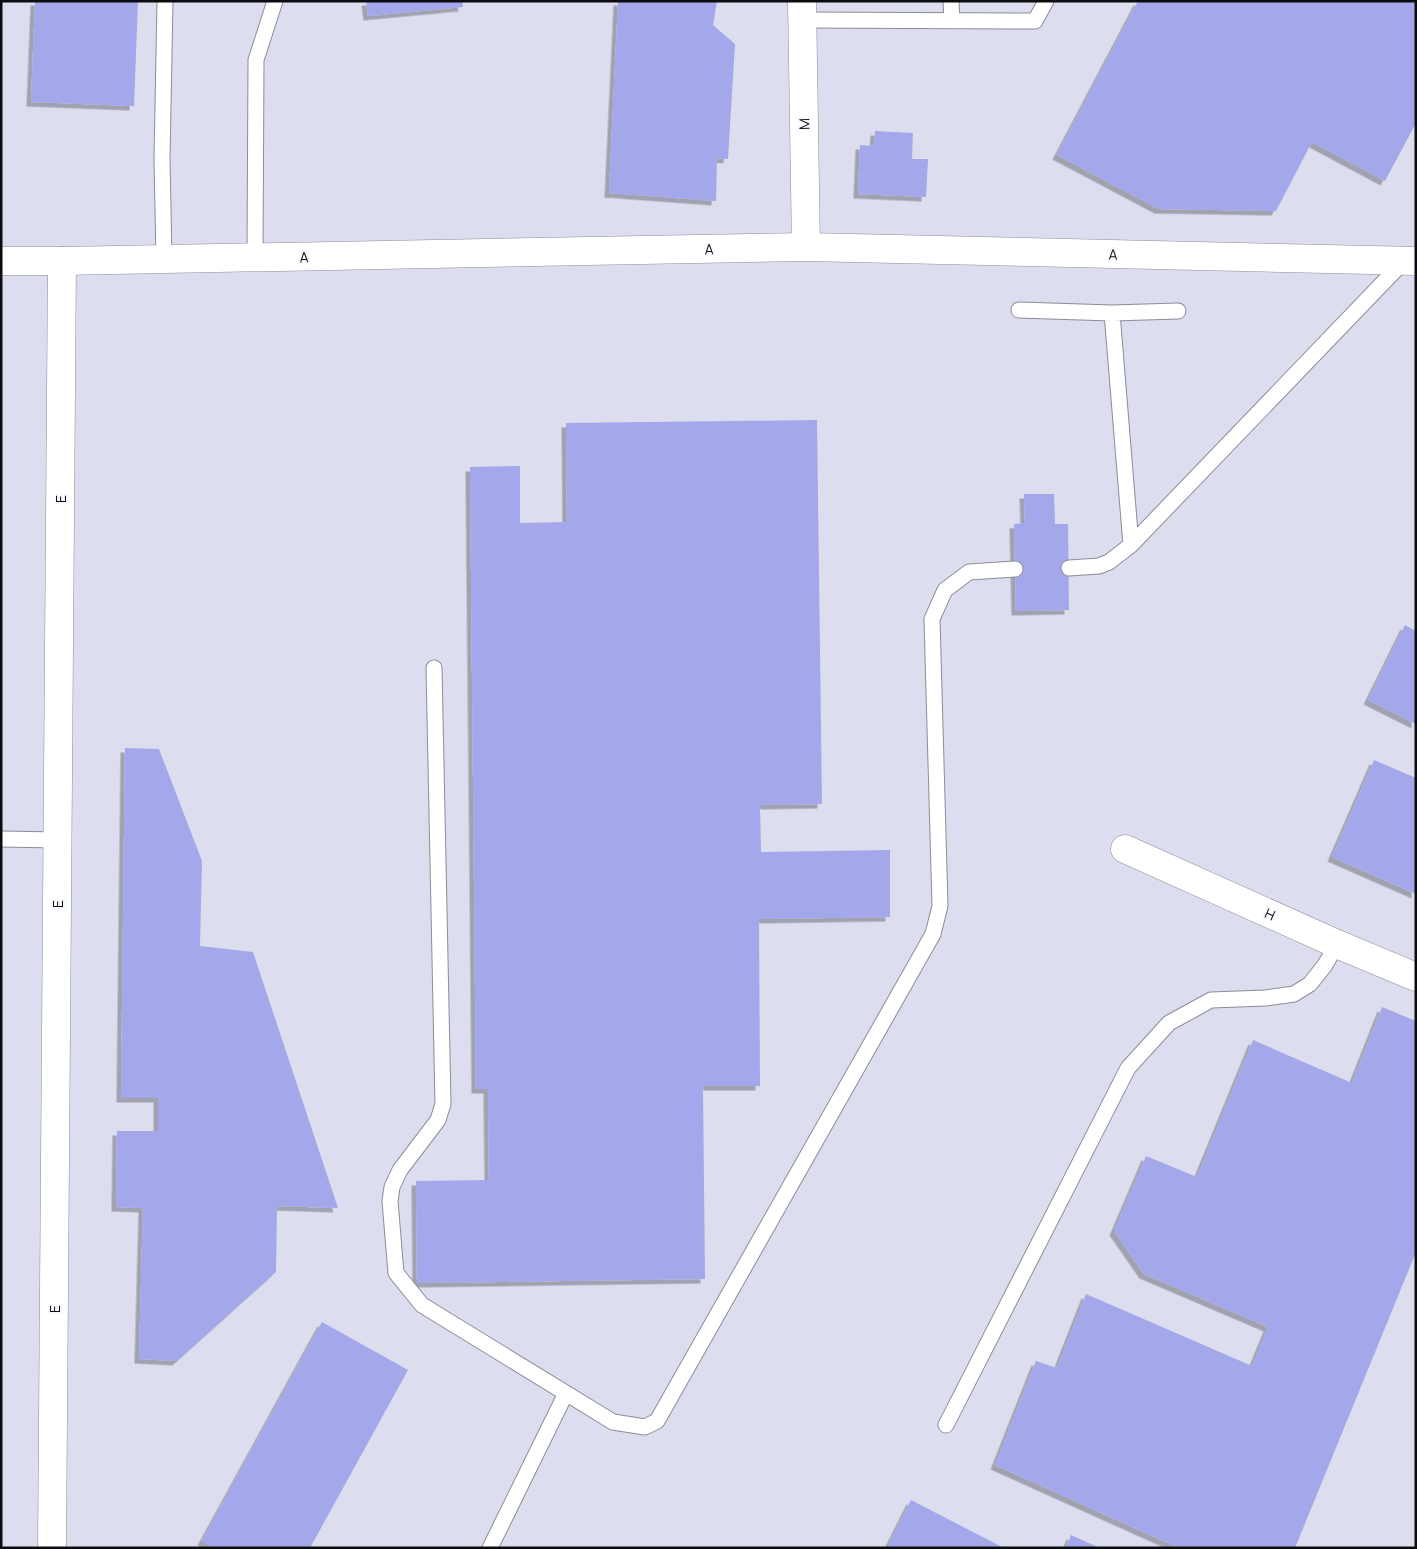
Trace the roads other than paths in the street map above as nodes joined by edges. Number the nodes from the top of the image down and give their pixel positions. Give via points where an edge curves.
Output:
1 (165, 1) edge
2 (275, 1) edge
3 (951, 1) edge
4 (1046, 1) edge
5 (802, 11) edge
6 (952, 21) junction
7 (806, 248) junction
8 (256, 257) junction
9 (164, 259) junction
10 (1, 261) edge
11 (62, 261) junction
12 (1410, 261) edge
13 (1019, 310) dead end
14 (1178, 310) dead end
15 (1112, 313) junction
16 (1131, 545) junction
17 (1069, 568) dead end
18 (1015, 569) dead end
19 (434, 668) dead end
20 (1, 839) edge
21 (58, 840) junction
22 (1125, 849) dead end
23 (1337, 944) junction
24 (1416, 977) edge
25 (566, 1393) junction
26 (946, 1425) dead end
27 (52, 1548) edge
28 (490, 1548) edge

1 - 9 lane
2 - 8 lane via 256,60
3 - 6 lane
4 - 6 lane via 1036,21
5 - 6 lane
5 - 7 street, Μ
7 - 8 street, Α
7 - 12 street, Α
8 - 9 street, Α
9 - 11 street, Α
10 - 11 street, Α
11 - 21 street, Ε
12 - 16 lane
13 - 15 lane
14 - 15 lane
15 - 16 lane
16 - 17 lane via 1099,566
18 - 25 lane via 969,572 945,590 932,619 940,906 933,934 657,1421 645,1427 612,1422
19 - 25 lane via 443,1104 438,1120 400,1170 392,1187 390,1201 396,1273 422,1305
20 - 21 lane
21 - 27 street, Ε
22 - 23 street, Η
23 - 24 street, Η
23 - 26 lane via 1326,965 1310,984 1294,994 1212,1000 1169,1023 1128,1068
25 - 28 lane

